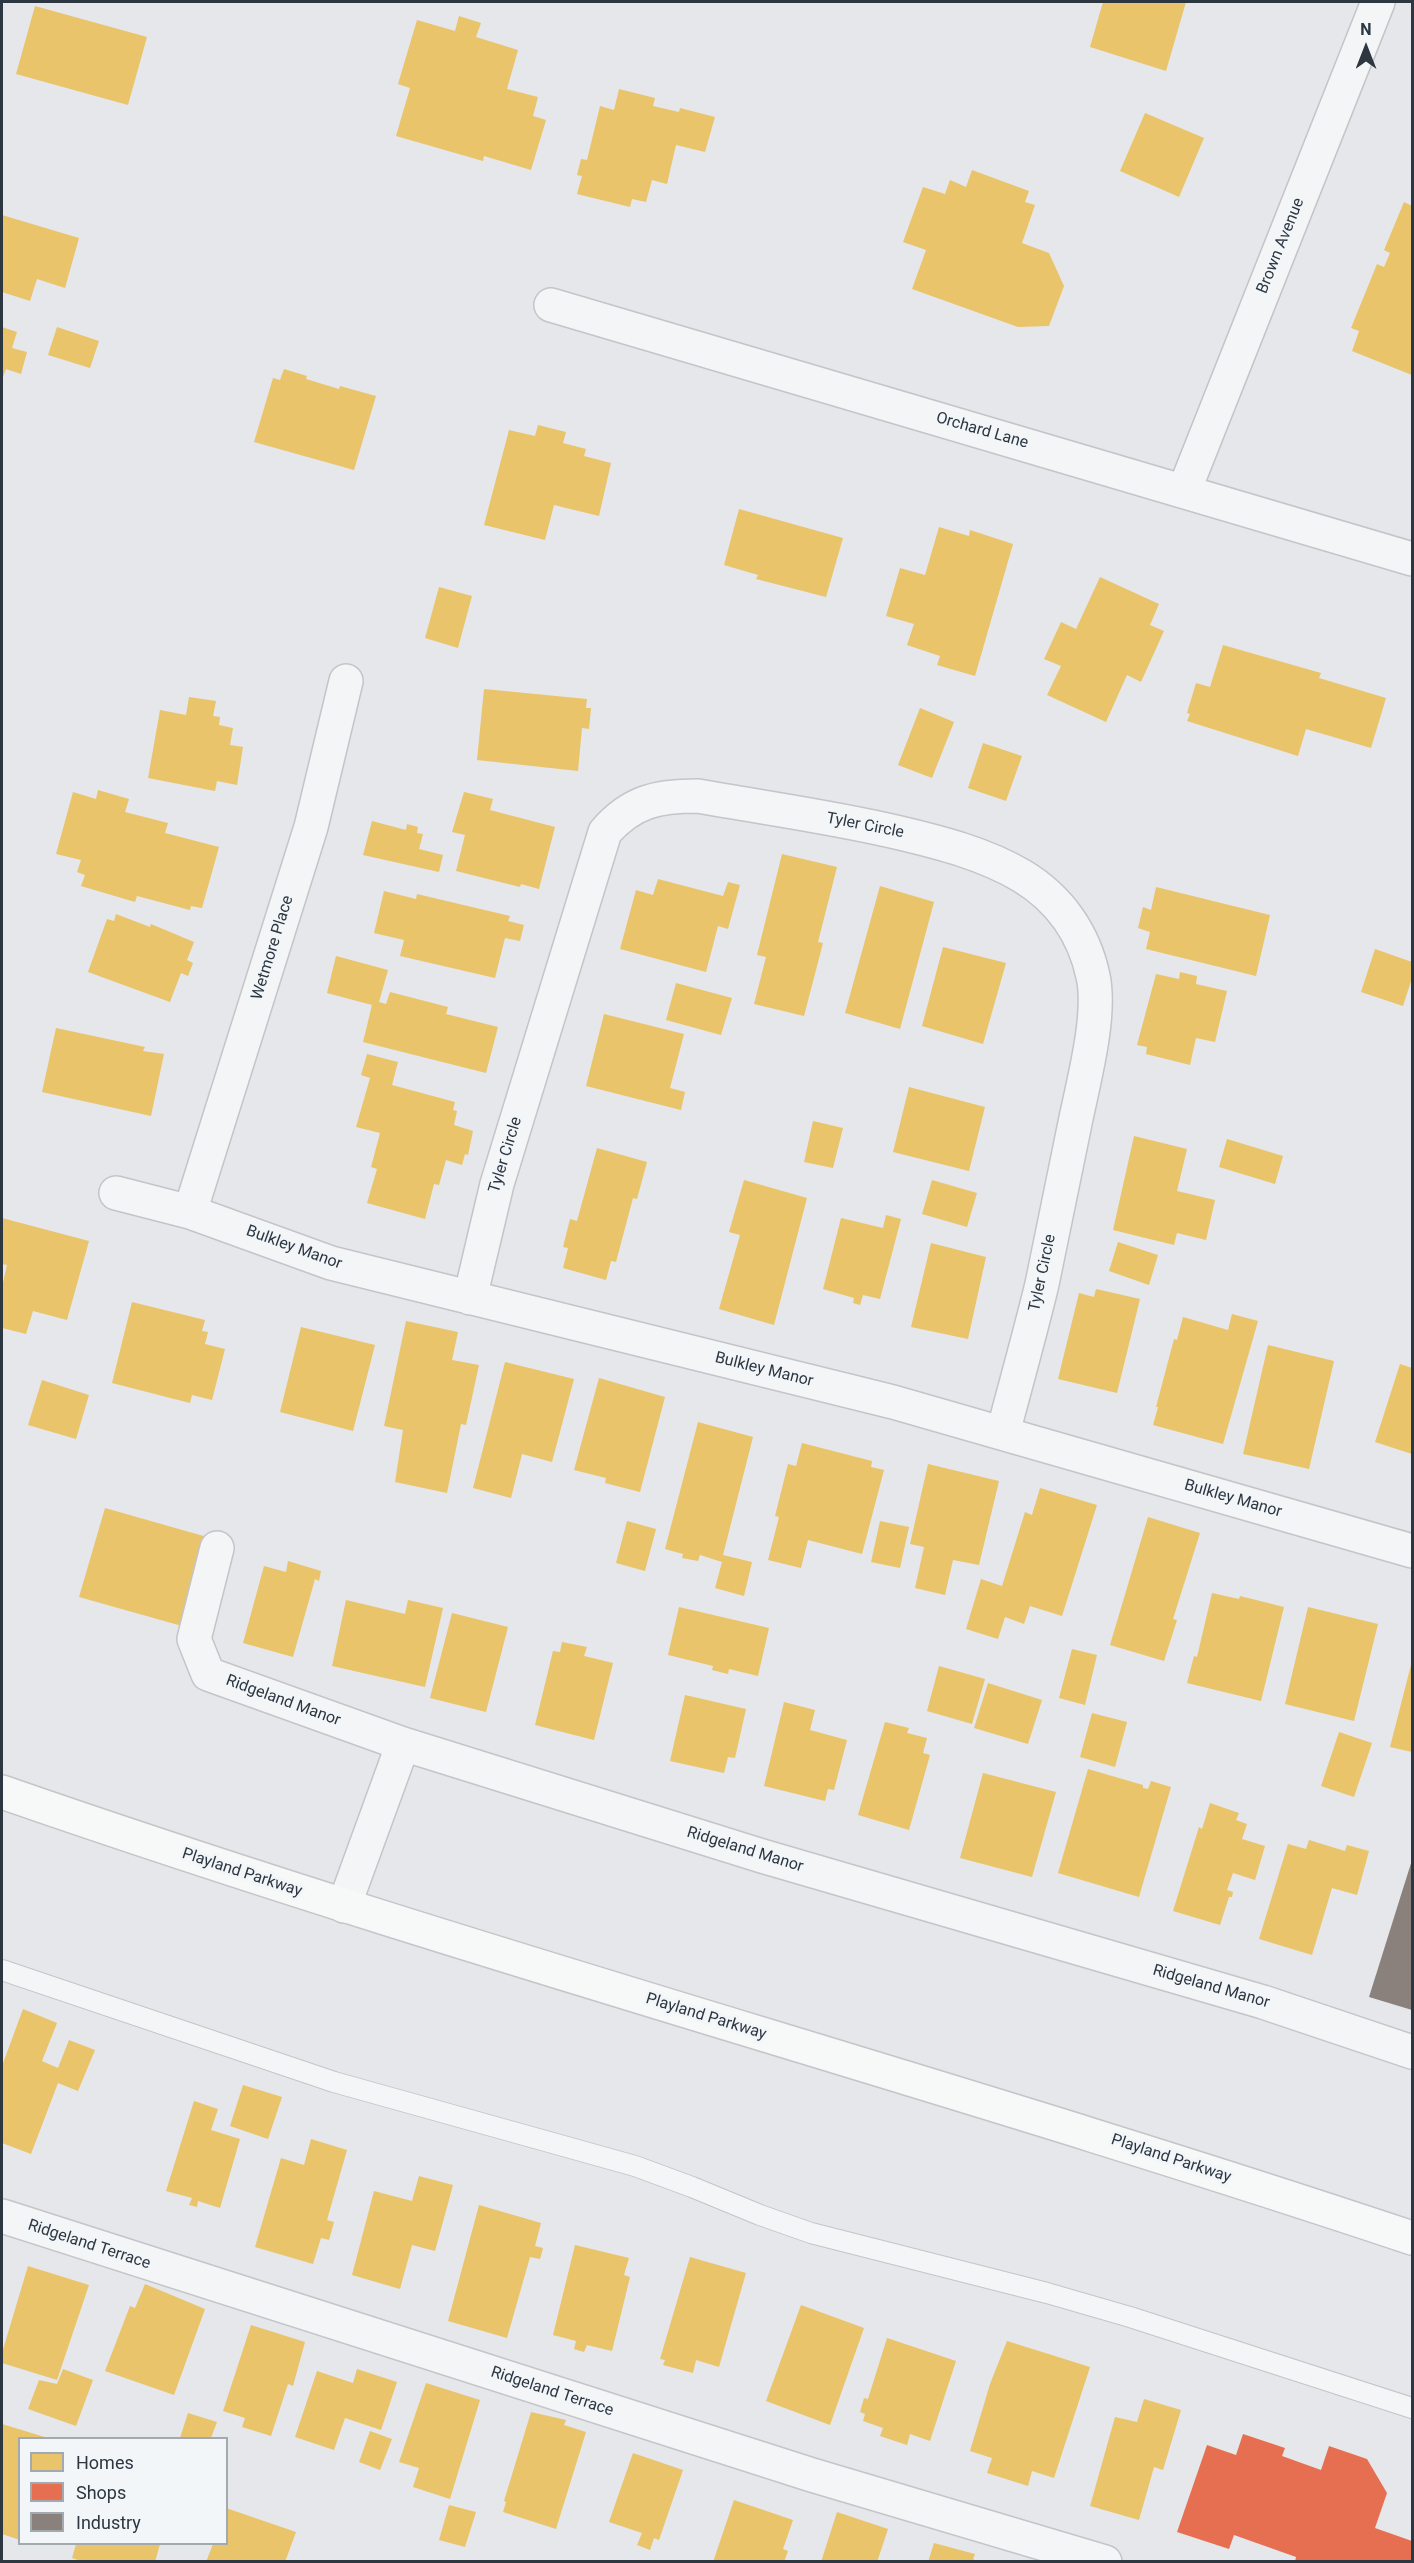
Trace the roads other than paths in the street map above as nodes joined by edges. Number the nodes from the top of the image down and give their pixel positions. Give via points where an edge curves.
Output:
1 (1378, 2) edge
2 (551, 305) dead end
3 (1184, 491) junction
4 (1413, 559) edge
5 (346, 681) dead end
6 (116, 1193) dead end
7 (190, 1212) junction
8 (470, 1298) junction
9 (1004, 1433) junction
10 (217, 1548) dead end
11 (1413, 1551) edge
12 (403, 1744) junction
13 (2, 1792) edge
14 (344, 1906) junction
15 (2, 1970) edge
16 (1413, 2052) edge
17 (2, 2216) edge
18 (1413, 2238) edge
19 (1413, 2409) edge
20 (1105, 2562) edge

1 - 3 street, Brown Avenue
2 - 3 street, Orchard Lane
3 - 4 street, Orchard Lane
5 - 7 street, Wetmore Place via 311,827
6 - 7 street, Bulkley Manor
7 - 8 street, Bulkley Manor via 331,1263
8 - 9 street, Bulkley Manor
8 - 9 street, Tyler Circle via 496,1184 605,832 619,816 644,802 670,796 698,796 919,837 972,852 1022,876 1049,896 1070,919 1094,978 1094,1015 1086,1069 1042,1283
9 - 11 street, Bulkley Manor
10 - 12 street, Ridgeland Manor via 194,1639 208,1674
12 - 14 street
12 - 16 street, Ridgeland Manor via 762,1856 1263,2002
13 - 14 main road, Playland Parkway
14 - 18 main road, Playland Parkway via 1138,2149
15 - 19 lane via 334,2082 635,2166 811,2233 1109,2311
17 - 20 street, Ridgeland Terrace via 812,2475

